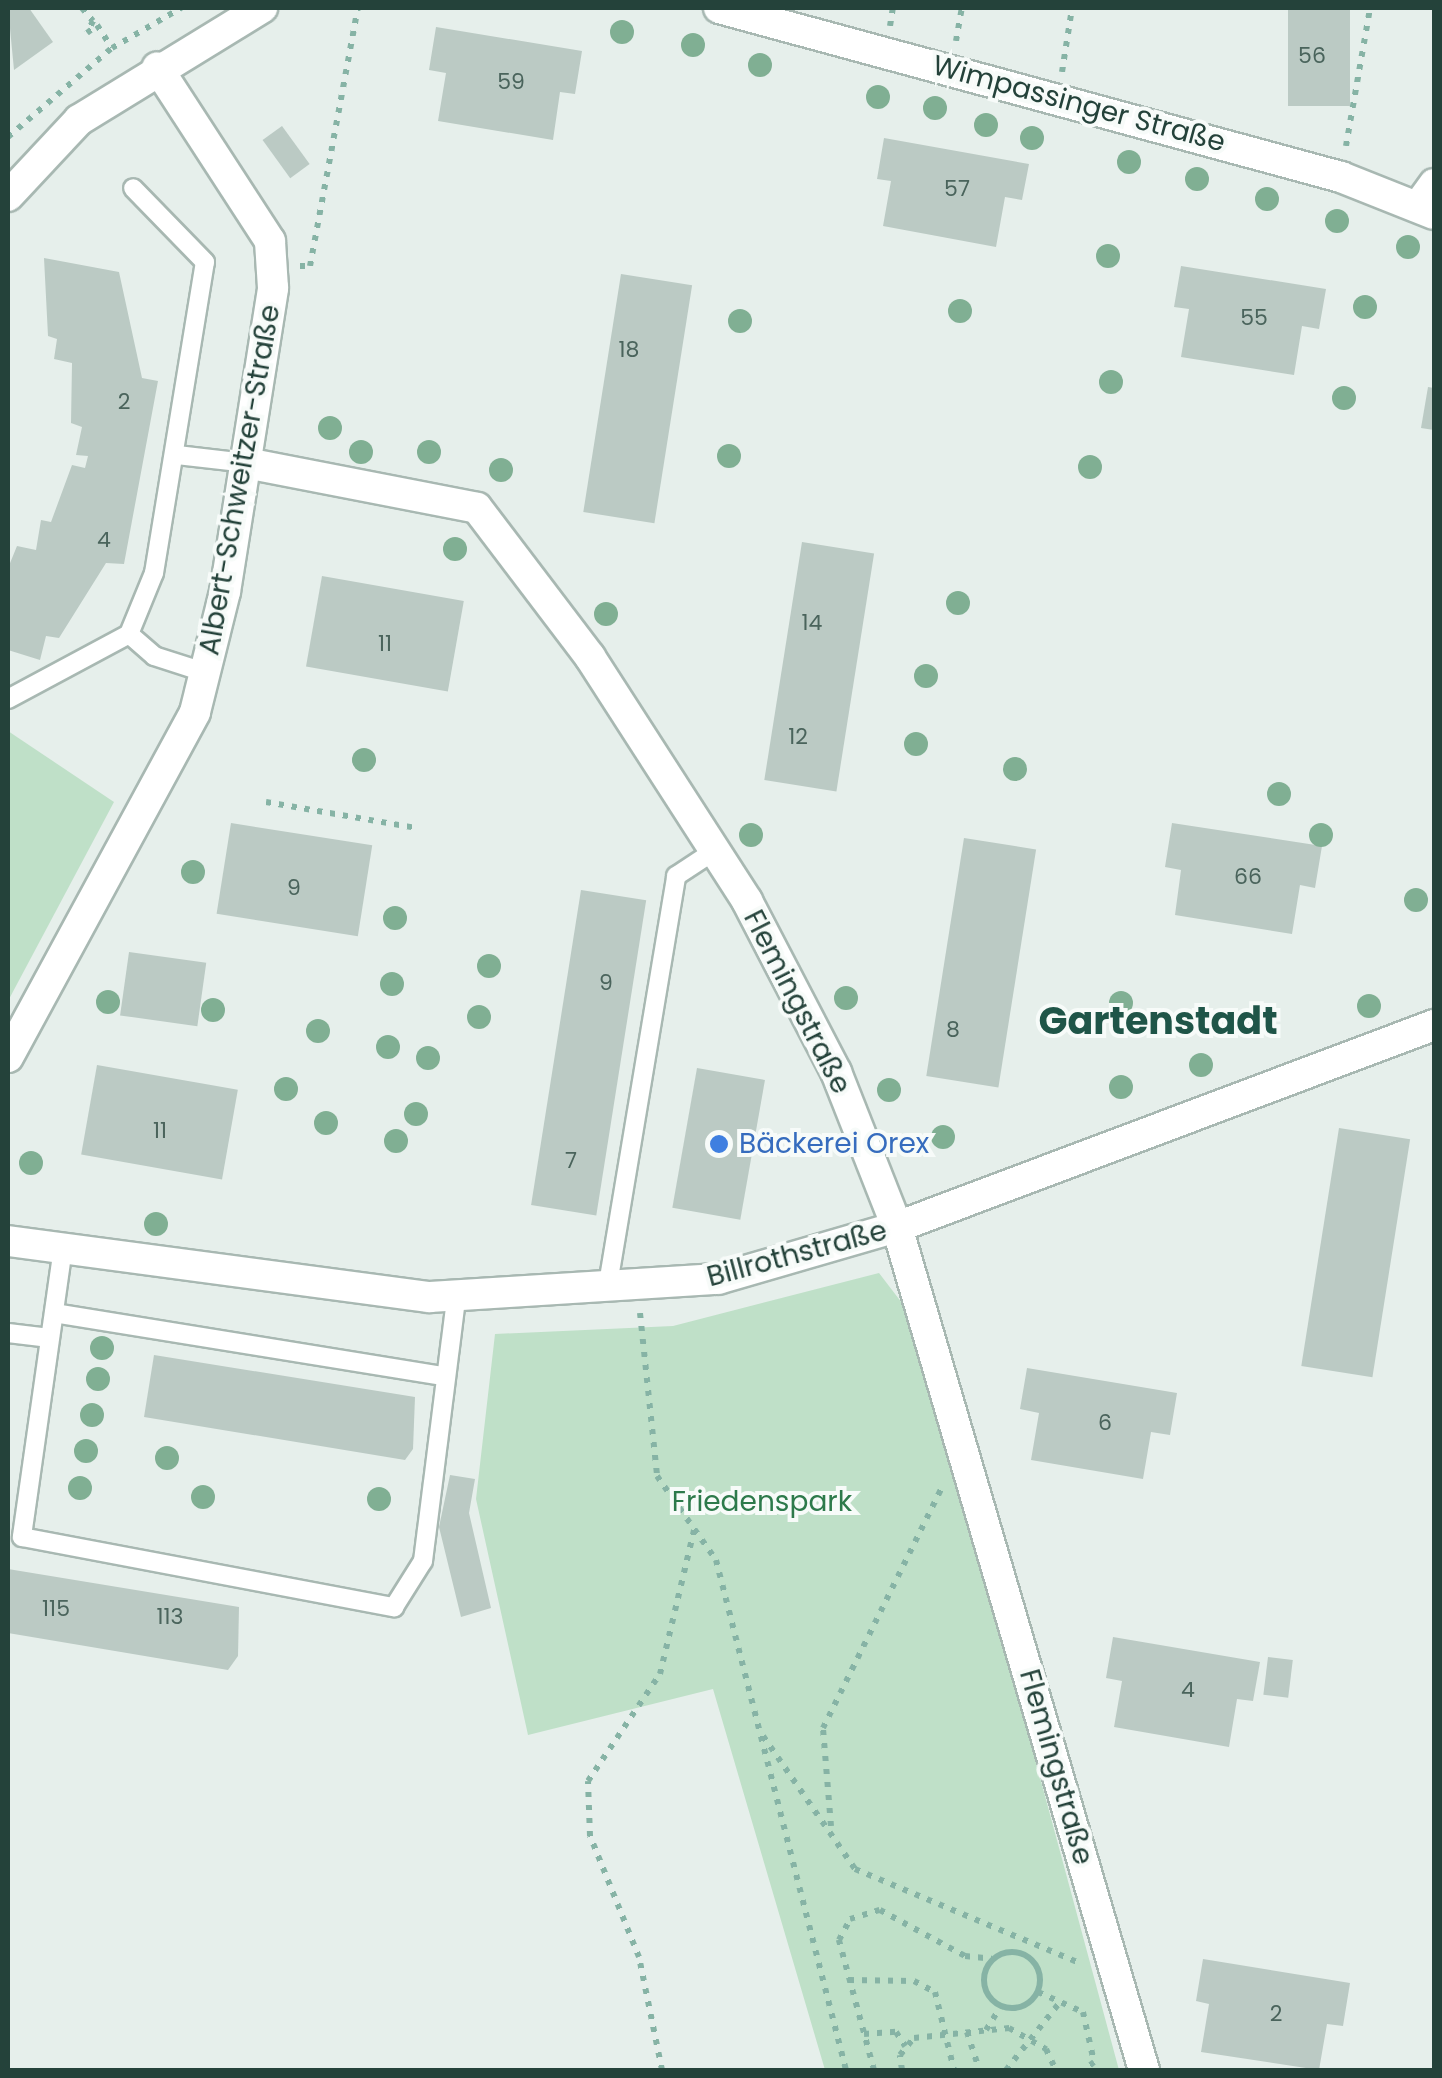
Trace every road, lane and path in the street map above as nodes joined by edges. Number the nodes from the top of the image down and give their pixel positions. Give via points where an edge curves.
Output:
1 (82, 8) edge
2 (182, 8) edge
3 (262, 8) edge
4 (358, 8) edge
5 (719, 8) edge
6 (1072, 8) edge
7 (1370, 8) edge
8 (112, 48) junction
9 (157, 68) junction
10 (1058, 98) junction
11 (8, 138) edge
12 (1341, 176) junction
13 (133, 188) dead end
14 (8, 196) edge
15 (1429, 201) edge
16 (275, 264) junction
17 (177, 455) junction
18 (246, 463) junction
19 (128, 634) junction
20 (207, 673) junction
21 (8, 699) edge
22 (266, 802) dead end
23 (416, 828) dead end
24 (714, 851) junction
25 (1434, 1025) edge
26 (8, 1058) edge
27 (898, 1227) junction
28 (8, 1241) edge
29 (63, 1248) junction
30 (642, 1289) junction
31 (607, 1290) junction
32 (456, 1298) junction
33 (54, 1313) junction
34 (8, 1333) edge
35 (50, 1338) junction
36 (445, 1376) junction
37 (962, 1447) junction
38 (694, 1529) junction
39 (759, 1731) junction
40 (831, 1828) junction
41 (992, 1960) junction
42 (1117, 1978) junction
43 (849, 1980) junction
44 (1038, 1992) junction
45 (1060, 2002) junction
46 (1001, 2006) junction
47 (986, 2030) junction
48 (968, 2032) junction
49 (864, 2034) junction
50 (948, 2034) junction
51 (1036, 2041) junction
52 (905, 2046) junction
53 (662, 2070) edge
54 (846, 2070) edge
55 (874, 2070) edge
56 (902, 2070) edge
57 (954, 2070) edge
58 (978, 2070) edge
59 (1006, 2070) edge
60 (1056, 2070) edge
61 (1084, 2070) edge
62 (1144, 2070) edge

1 - 8 path via 92,21 87,33 97,26
2 - 8 path
3 - 9 street
4 - 16 path via 310,266
5 - 10 street, Wimpassinger Straße
6 - 10 path
7 - 12 path
8 - 11 path
9 - 14 street via 79,120
9 - 16 street, Albert-Schweitzer-Straße via 256,218
10 - 12 street, Wimpassinger Straße
12 - 15 street, Wimpassinger Straße
13 - 17 lane via 204,262
16 - 18 street, Albert-Schweitzer-Straße
17 - 18 lane
17 - 19 lane via 154,572
18 - 20 street, Albert-Schweitzer-Straße
18 - 24 street, Flemingstraße via 477,508 579,642
19 - 20 lane via 154,656
19 - 21 lane
20 - 26 street, Albert-Schweitzer-Straße via 178,747
22 - 23 path
24 - 27 street, Flemingstraße via 836,1072
24 - 31 lane via 676,876
25 - 27 street, Billrothstraße
27 - 30 street, Billrothstraße via 718,1279
27 - 37 street, Flemingstraße
28 - 29 street, Billrothstraße
29 - 32 street, Billrothstraße
29 - 33 lane
30 - 31 street, Billrothstraße
30 - 38 path via 638,1351 657,1476
31 - 32 street, Billrothstraße
32 - 36 lane
33 - 35 lane
33 - 36 lane
34 - 35 lane
35 - 36 lane via 22,1537 394,1607 424,1561
37 - 40 path via 823,1728
37 - 42 street, Flemingstraße
38 - 39 path via 716,1560
38 - 53 path via 660,1674 588,1781 590,1836 639,1958
39 - 40 path
39 - 54 path
40 - 42 path via 855,1869 884,1889
41 - 43 path via 966,1956 880,1910 850,1920 839,1940
41 - 44 path via 1028,1956 1039,1970
41 - 46 path via 984,1985
42 - 62 street, Flemingstraße
43 - 49 path
43 - 50 path via 914,1981 944,2005
44 - 45 path
44 - 46 path via 1020,2007
45 - 51 path
45 - 61 path via 1083,2012 1094,2062
46 - 47 path
47 - 48 path
47 - 51 path
48 - 50 path
48 - 58 path
49 - 52 path via 896,2032
49 - 55 path
50 - 52 path
50 - 57 path
51 - 59 path
51 - 60 path
52 - 56 path

